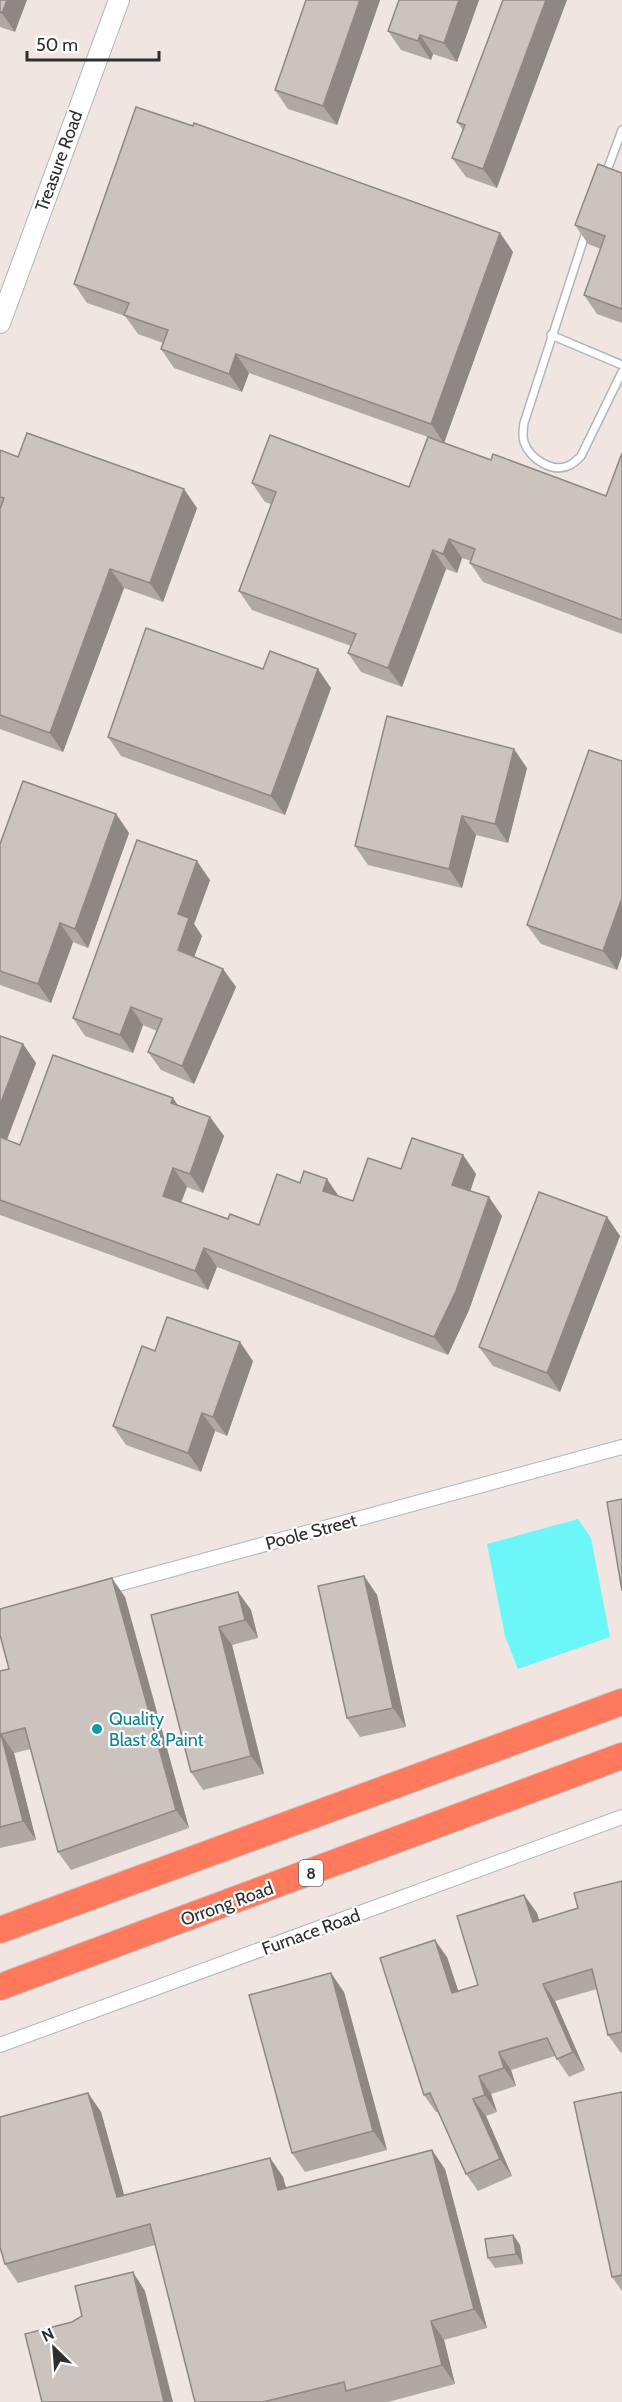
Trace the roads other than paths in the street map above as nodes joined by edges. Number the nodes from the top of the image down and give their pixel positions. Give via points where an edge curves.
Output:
1 (119, 0) edge
2 (622, 130) edge
3 (604, 180) edge
4 (589, 221) edge
5 (0, 323) edge
6 (551, 335) junction
7 (622, 364) edge
8 (622, 372) edge
9 (622, 1447) edge
10 (92, 1592) edge
11 (622, 1702) edge
12 (622, 1756) edge
13 (622, 1817) edge
14 (0, 1930) edge
15 (0, 1987) edge
16 (0, 2045) edge

1 - 5 street, Treasure Road
2 - 3 lane
4 - 6 lane
6 - 7 lane
6 - 8 lane via 522,434 528,450 541,462 559,468 571,465 581,456
9 - 10 street, Poole Street
11 - 14 highway
12 - 15 highway, Orrong Road / 8
13 - 16 street, Furnace Road

